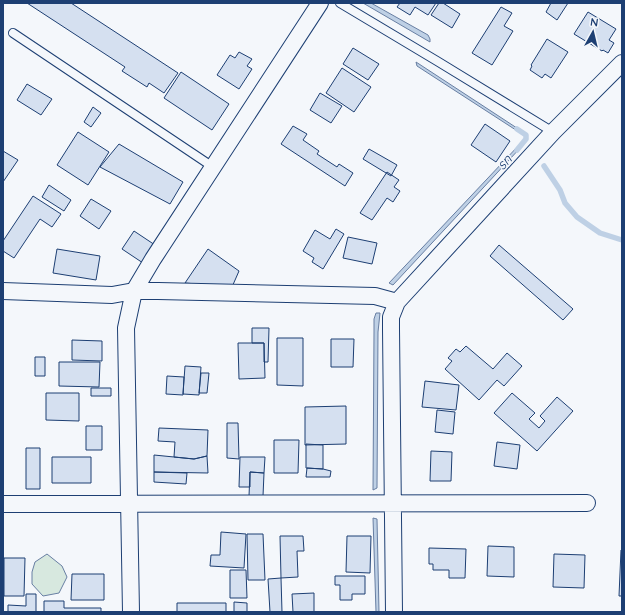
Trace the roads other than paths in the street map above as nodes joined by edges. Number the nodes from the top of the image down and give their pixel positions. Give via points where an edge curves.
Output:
1 (320, 3) edge
2 (340, 3) edge
3 (13, 33) dead end
4 (622, 63) edge
5 (553, 132) junction
6 (213, 167) junction
7 (3, 291) edge
8 (134, 291) junction
9 (395, 301) junction
10 (587, 503) dead end
11 (3, 504) edge
12 (129, 504) junction
13 (389, 504) junction
14 (131, 612) edge
15 (394, 612) edge

1 - 6 street
2 - 5 lane
3 - 6 lane
4 - 5 street
5 - 9 street
6 - 8 street
7 - 8 street via 112,295
8 - 9 street via 375,296
8 - 12 street via 126,328
9 - 13 street via 391,329
10 - 13 street
11 - 12 street
12 - 13 street
12 - 14 street
13 - 15 street

